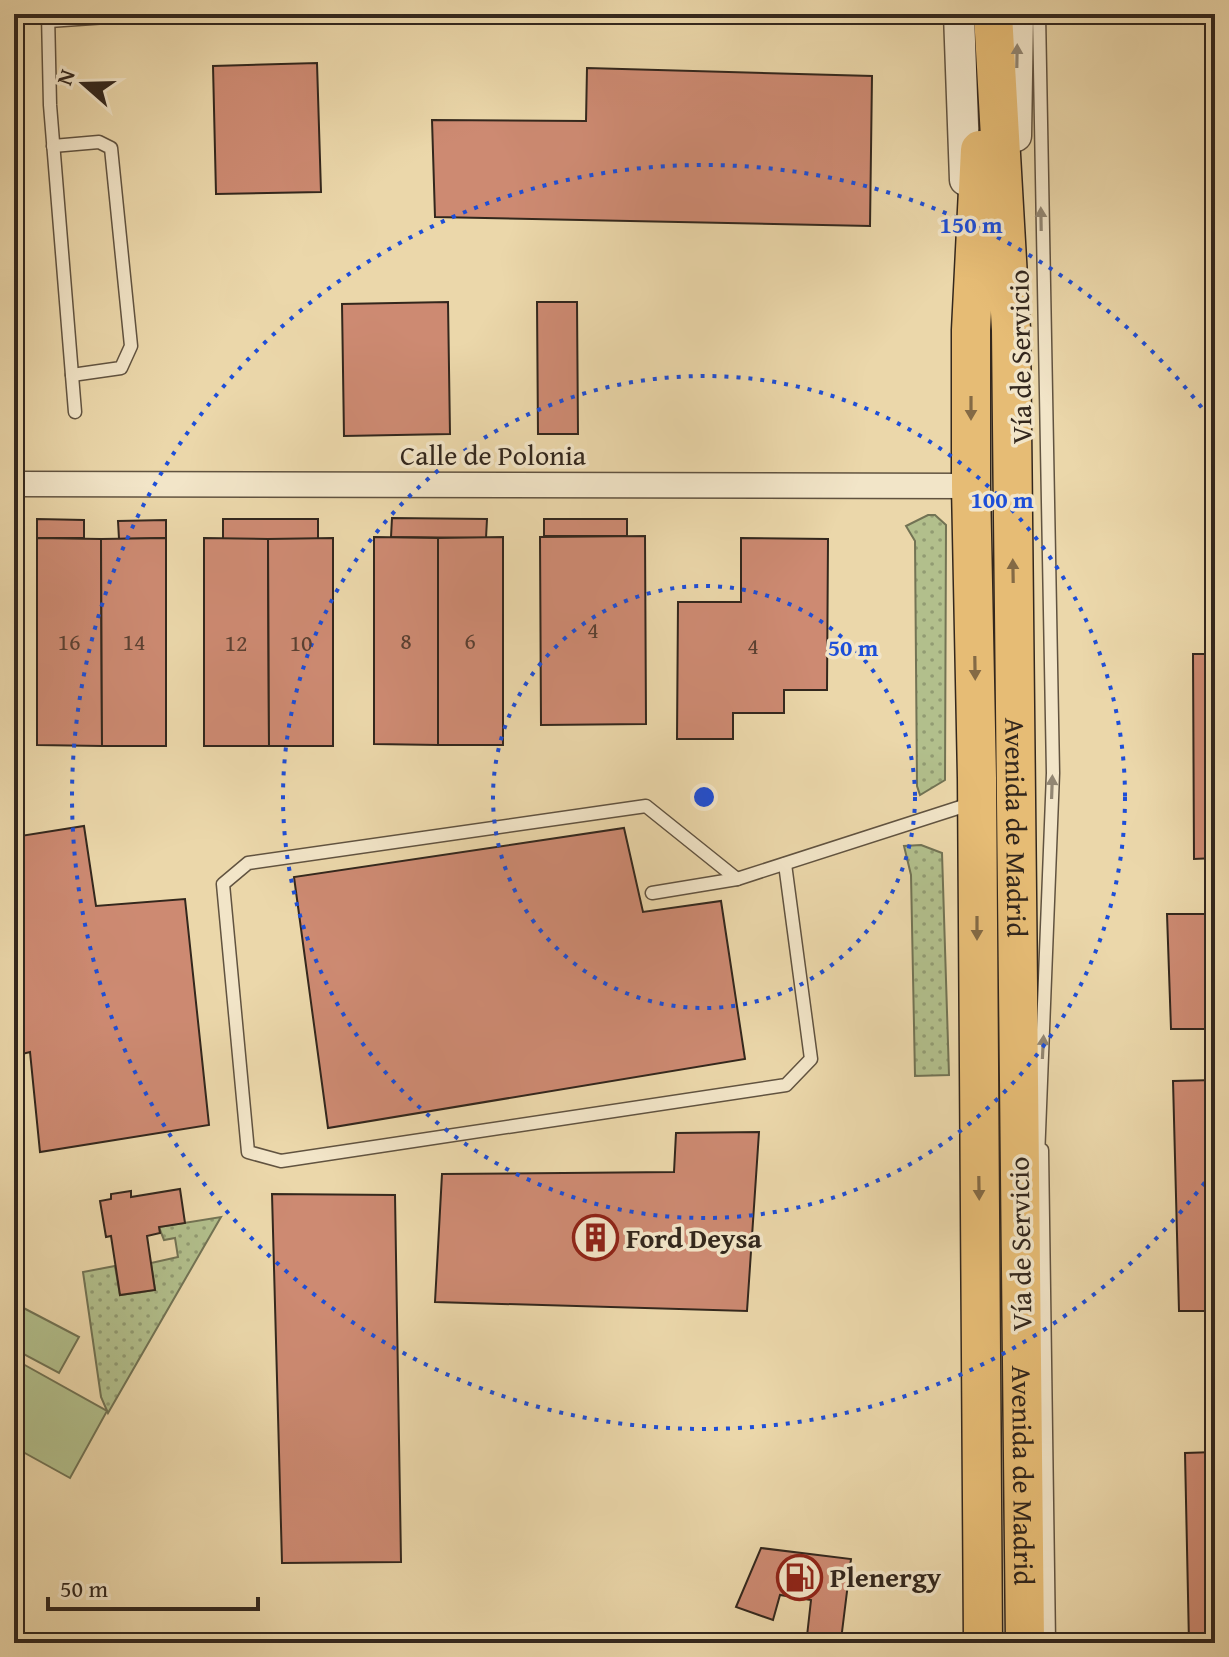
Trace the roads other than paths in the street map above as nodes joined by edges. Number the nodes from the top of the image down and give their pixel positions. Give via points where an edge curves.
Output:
1 (150, 14) edge
2 (959, 14) edge
3 (986, 14) edge
4 (993, 14) edge
5 (1018, 14) edge
6 (1039, 14) edge
7 (49, 17) edge
8 (53, 146) junction
9 (971, 330) junction
10 (1011, 330) junction
11 (72, 375) junction
12 (75, 412) dead end
13 (14, 484) edge
14 (971, 486) junction
15 (977, 802) junction
16 (785, 864) junction
17 (737, 879) junction
18 (652, 893) dead end
19 (1041, 1084) junction
20 (1024, 1461) junction
21 (983, 1643) edge
22 (1025, 1643) edge
23 (1049, 1643) edge

1 - 7 lane
2 - 9 street
3 - 9 main road, Avenida de Madrid
4 - 10 main road, Avenida de Madrid
10 -> 5 street
19 -> 6 lane, Vía de Servicio via 1053,773
7 - 8 lane
8 - 11 lane
8 - 11 lane via 99,142 111,148 131,346 121,368
9 -> 14 main road, Avenida de Madrid
20 -> 10 main road, Avenida de Madrid
11 - 12 lane
13 - 14 street, Calle de Polonia
14 -> 15 main road, Avenida de Madrid
15 - 16 lane
15 -> 21 main road, Avenida de Madrid
16 - 17 lane
16 - 17 lane via 811,1059 786,1085 281,1161 248,1152 223,884 248,863 646,806
17 - 18 lane
19 - 20 lane, Vía de Servicio
19 - 23 lane, Vía de Servicio
20 - 22 main road, Avenida de Madrid

